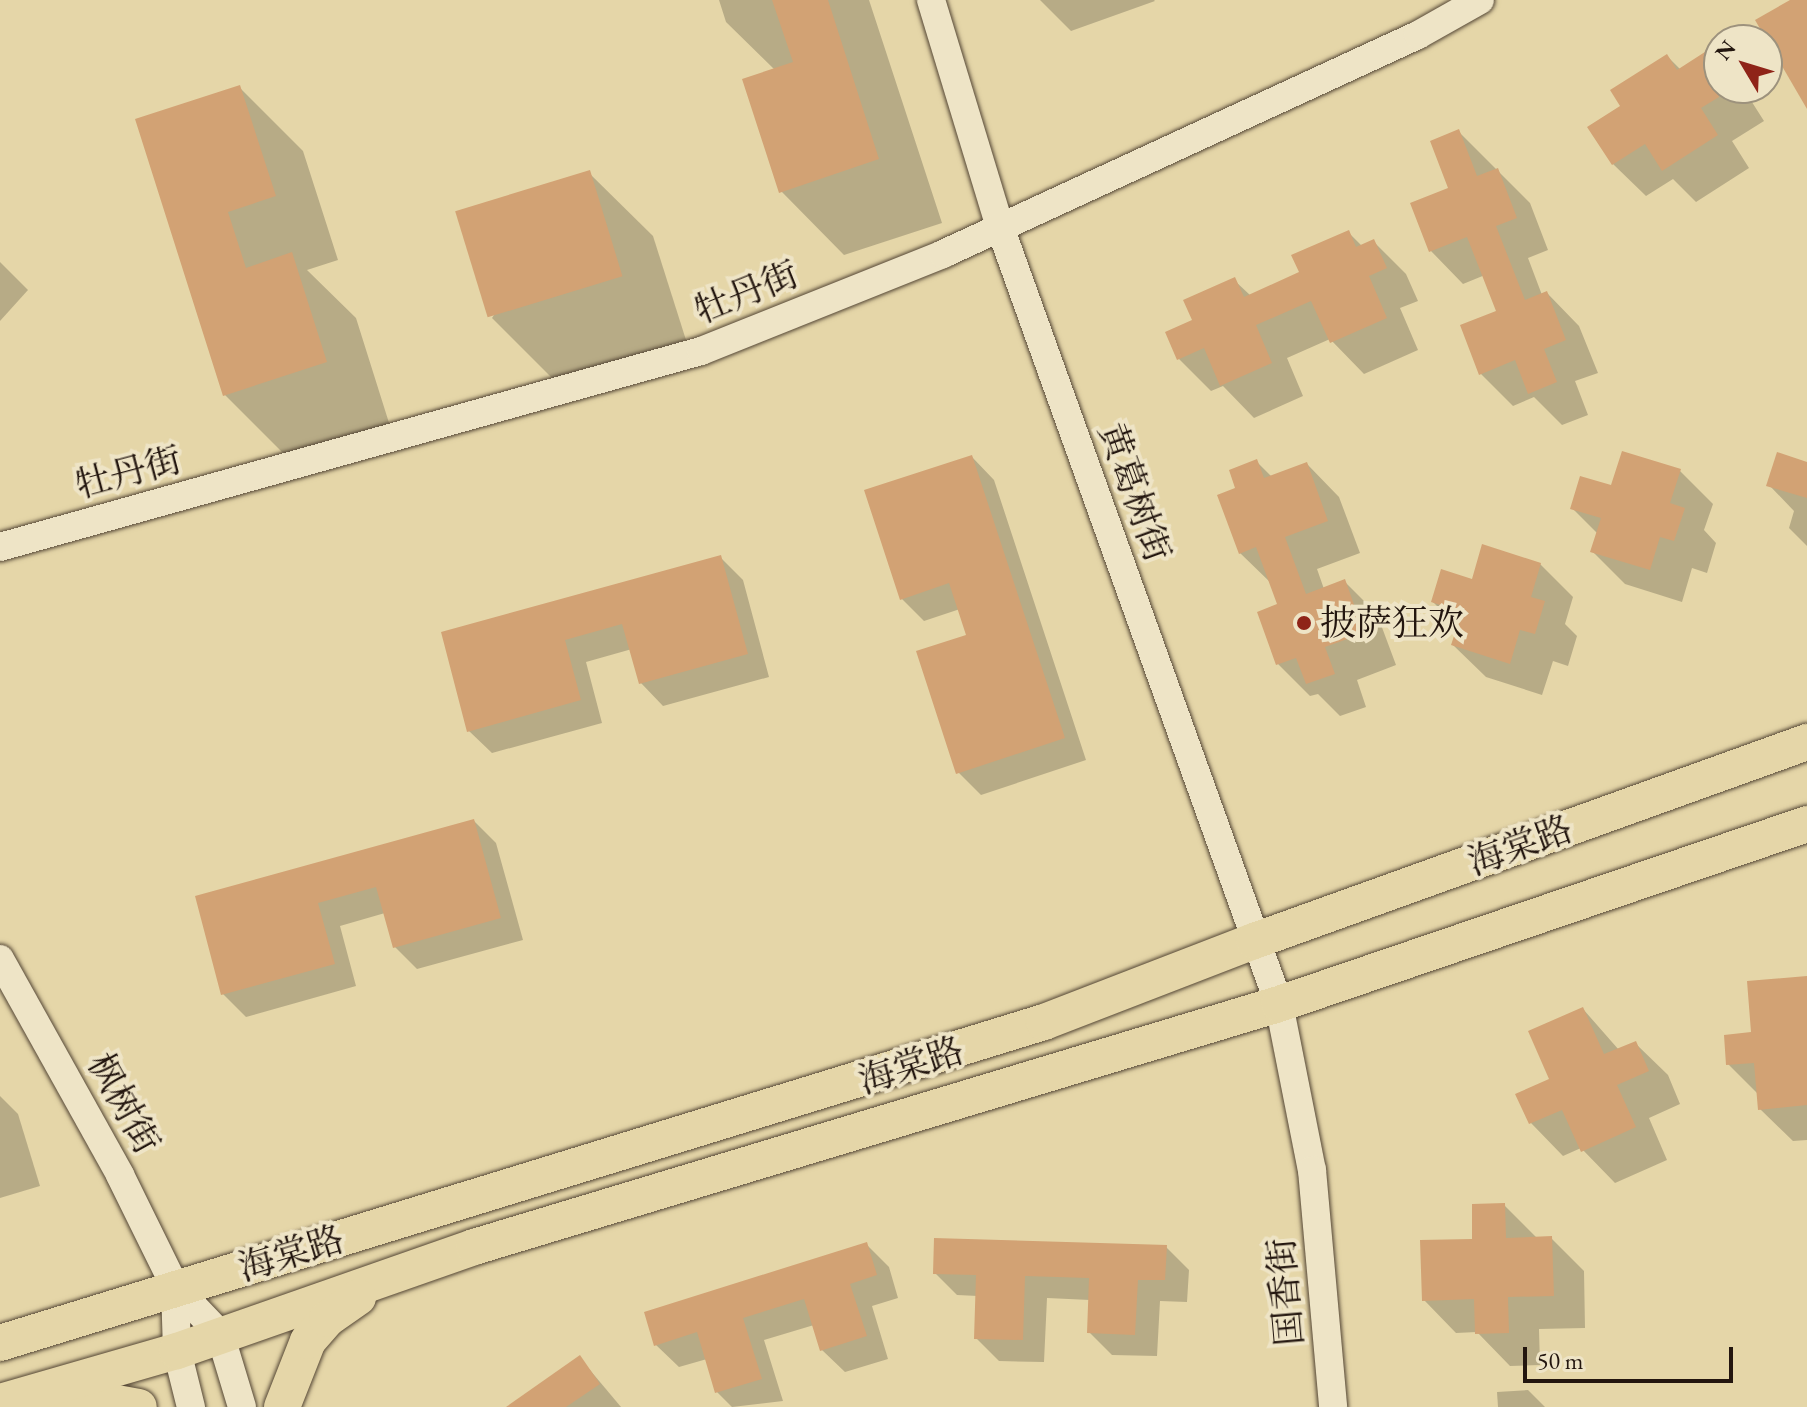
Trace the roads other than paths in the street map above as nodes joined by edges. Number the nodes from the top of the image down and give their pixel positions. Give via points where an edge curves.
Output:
1 (931, 0) edge
2 (1480, 0) edge
3 (1000, 227) junction
4 (0, 547) edge
5 (1807, 742) edge
6 (1807, 824) edge
7 (1254, 941) junction
8 (0, 959) edge
9 (1279, 1004) junction
10 (394, 1275) junction
11 (175, 1287) junction
12 (220, 1334) junction
13 (0, 1343) edge
14 (177, 1351) junction
15 (43, 1390) junction
16 (0, 1402) edge
17 (139, 1407) edge
18 (191, 1407) edge
19 (242, 1407) edge
20 (282, 1407) edge
21 (1333, 1407) edge

1 - 3 street, 黄葛树街
2 - 3 street, 牡丹街 via 1418,35
3 - 4 street, 牡丹街 via 701,351
3 - 7 street, 黄葛树街
5 - 7 main road, 海棠路
6 - 9 main road, 海棠路
7 - 9 street, 黄葛树街
7 - 11 main road, 海棠路 via 1044,1022 825,1094
8 - 11 street, 枫树街 via 120,1175
9 - 10 main road, 海棠路
9 - 21 street, 国香街 via 1312,1170
10 - 12 main road, 海棠路
10 - 20 main road via 327,1319 308,1341
11 - 12 street, 枫树街
11 - 13 main road, 海棠路
11 - 14 street, 枫树街
12 - 14 main road, 海棠路
12 - 19 street, 枫树街
14 - 15 main road, 海棠路
14 - 18 street, 枫树街
15 - 16 main road, 海棠路
15 - 17 main road

